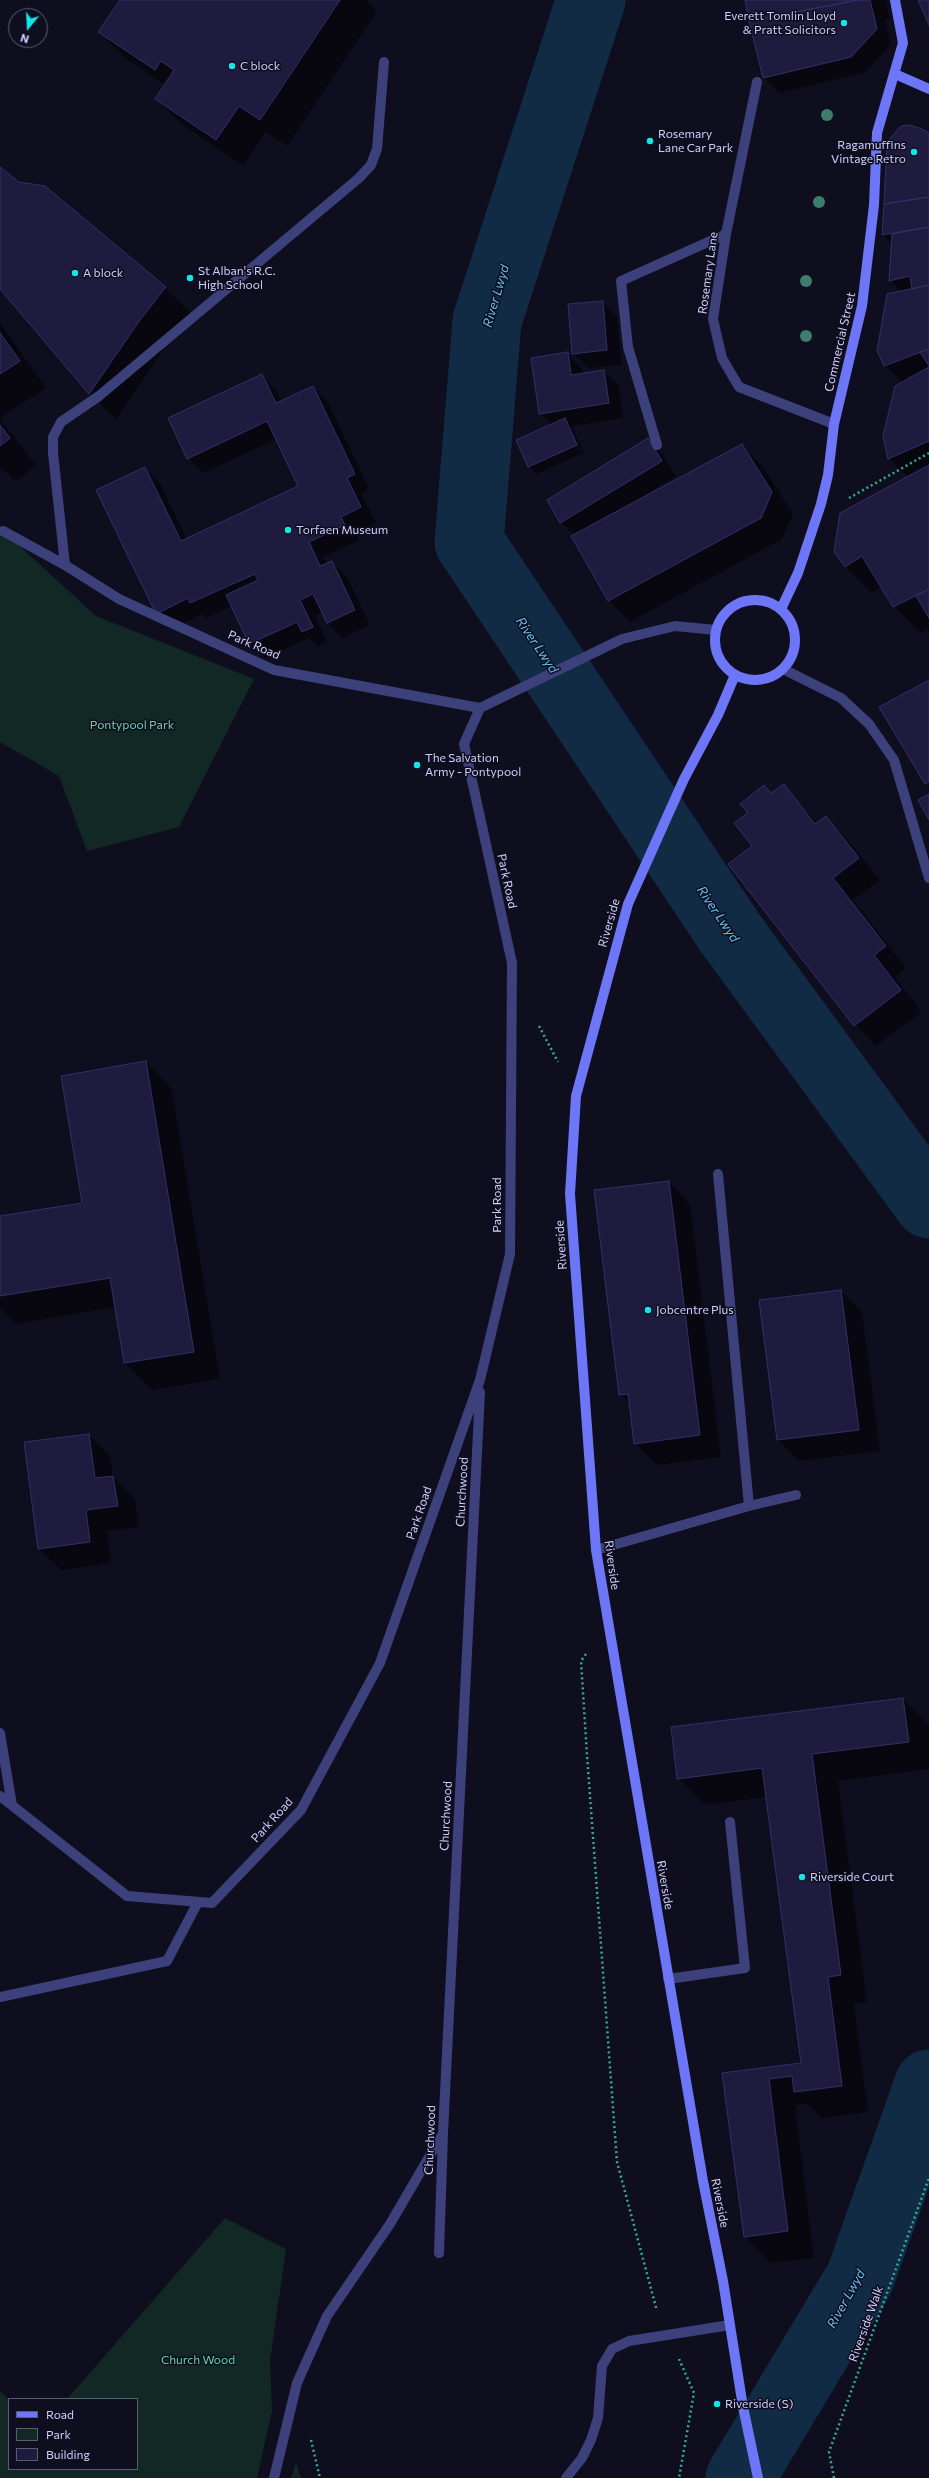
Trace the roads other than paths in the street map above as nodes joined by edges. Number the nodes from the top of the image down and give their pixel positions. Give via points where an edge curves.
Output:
1 (895, 0) edge
2 (384, 62) dead end
3 (895, 74) junction
4 (757, 82) dead end
5 (929, 89) edge
6 (726, 234) junction
7 (834, 424) junction
8 (657, 445) dead end
9 (3, 531) dead end
10 (65, 565) junction
11 (781, 609) junction
12 (716, 630) junction
13 (783, 669) junction
14 (735, 675) junction
15 (480, 708) junction
16 (929, 878) edge
17 (718, 1174) dead end
18 (480, 1380) junction
19 (796, 1495) dead end
20 (749, 1506) junction
21 (596, 1550) junction
22 (0, 1733) edge
23 (0, 1796) edge
24 (12, 1805) junction
25 (730, 1822) dead end
26 (198, 1902) junction
27 (668, 1979) junction
28 (0, 1997) edge
29 (443, 2133) junction
30 (439, 2253) dead end
31 (730, 2325) junction
32 (274, 2478) edge
33 (566, 2478) edge
34 (758, 2478) edge

1 - 3 street, Commercial Street via 903,43
2 - 10 street via 377,149 371,165 359,178 99,396 62,422 53,437 53,453
3 - 5 street
3 - 7 street, Commercial Street via 877,133 874,205 866,285
4 - 6 street, Rosemary Lane
6 - 7 street, Rosemary Lane via 713,319 722,358 739,387
6 - 8 street via 621,281 628,347
7 - 11 street, Commercial Street via 828,475 821,504 798,573
9 - 10 street, Park Road
10 - 15 street, Park Road via 119,599 274,670
11 - 12 street via 756,600 743,602 731,608
11 - 13 street via 790,620 794,632 791,658
12 - 14 street via 718,656 725,667
12 - 15 street via 675,626 622,639
13 - 14 street via 760,680 747,680
13 - 16 street via 841,698 869,724 894,760
14 - 21 street, Riverside via 637,879 576,1096 570,1194
15 - 18 street, Park Road via 464,744 512,963 510,1254
17 - 20 street
18 - 26 street, Park Road via 380,1663 301,1810 212,1903
18 - 29 street, Churchwood
19 - 20 street
20 - 21 street
21 - 27 street, Riverside
22 - 24 street
23 - 24 street, Park Road
24 - 26 street, Park Road via 126,1896
25 - 27 street via 745,1968
26 - 28 street via 167,1961
27 - 31 street, Riverside
29 - 30 street, Churchwood
29 - 32 street via 390,2224 328,2316 297,2383
31 - 33 street via 630,2341 612,2349 602,2366 598,2418 591,2440 582,2458
31 - 34 street, Riverside

